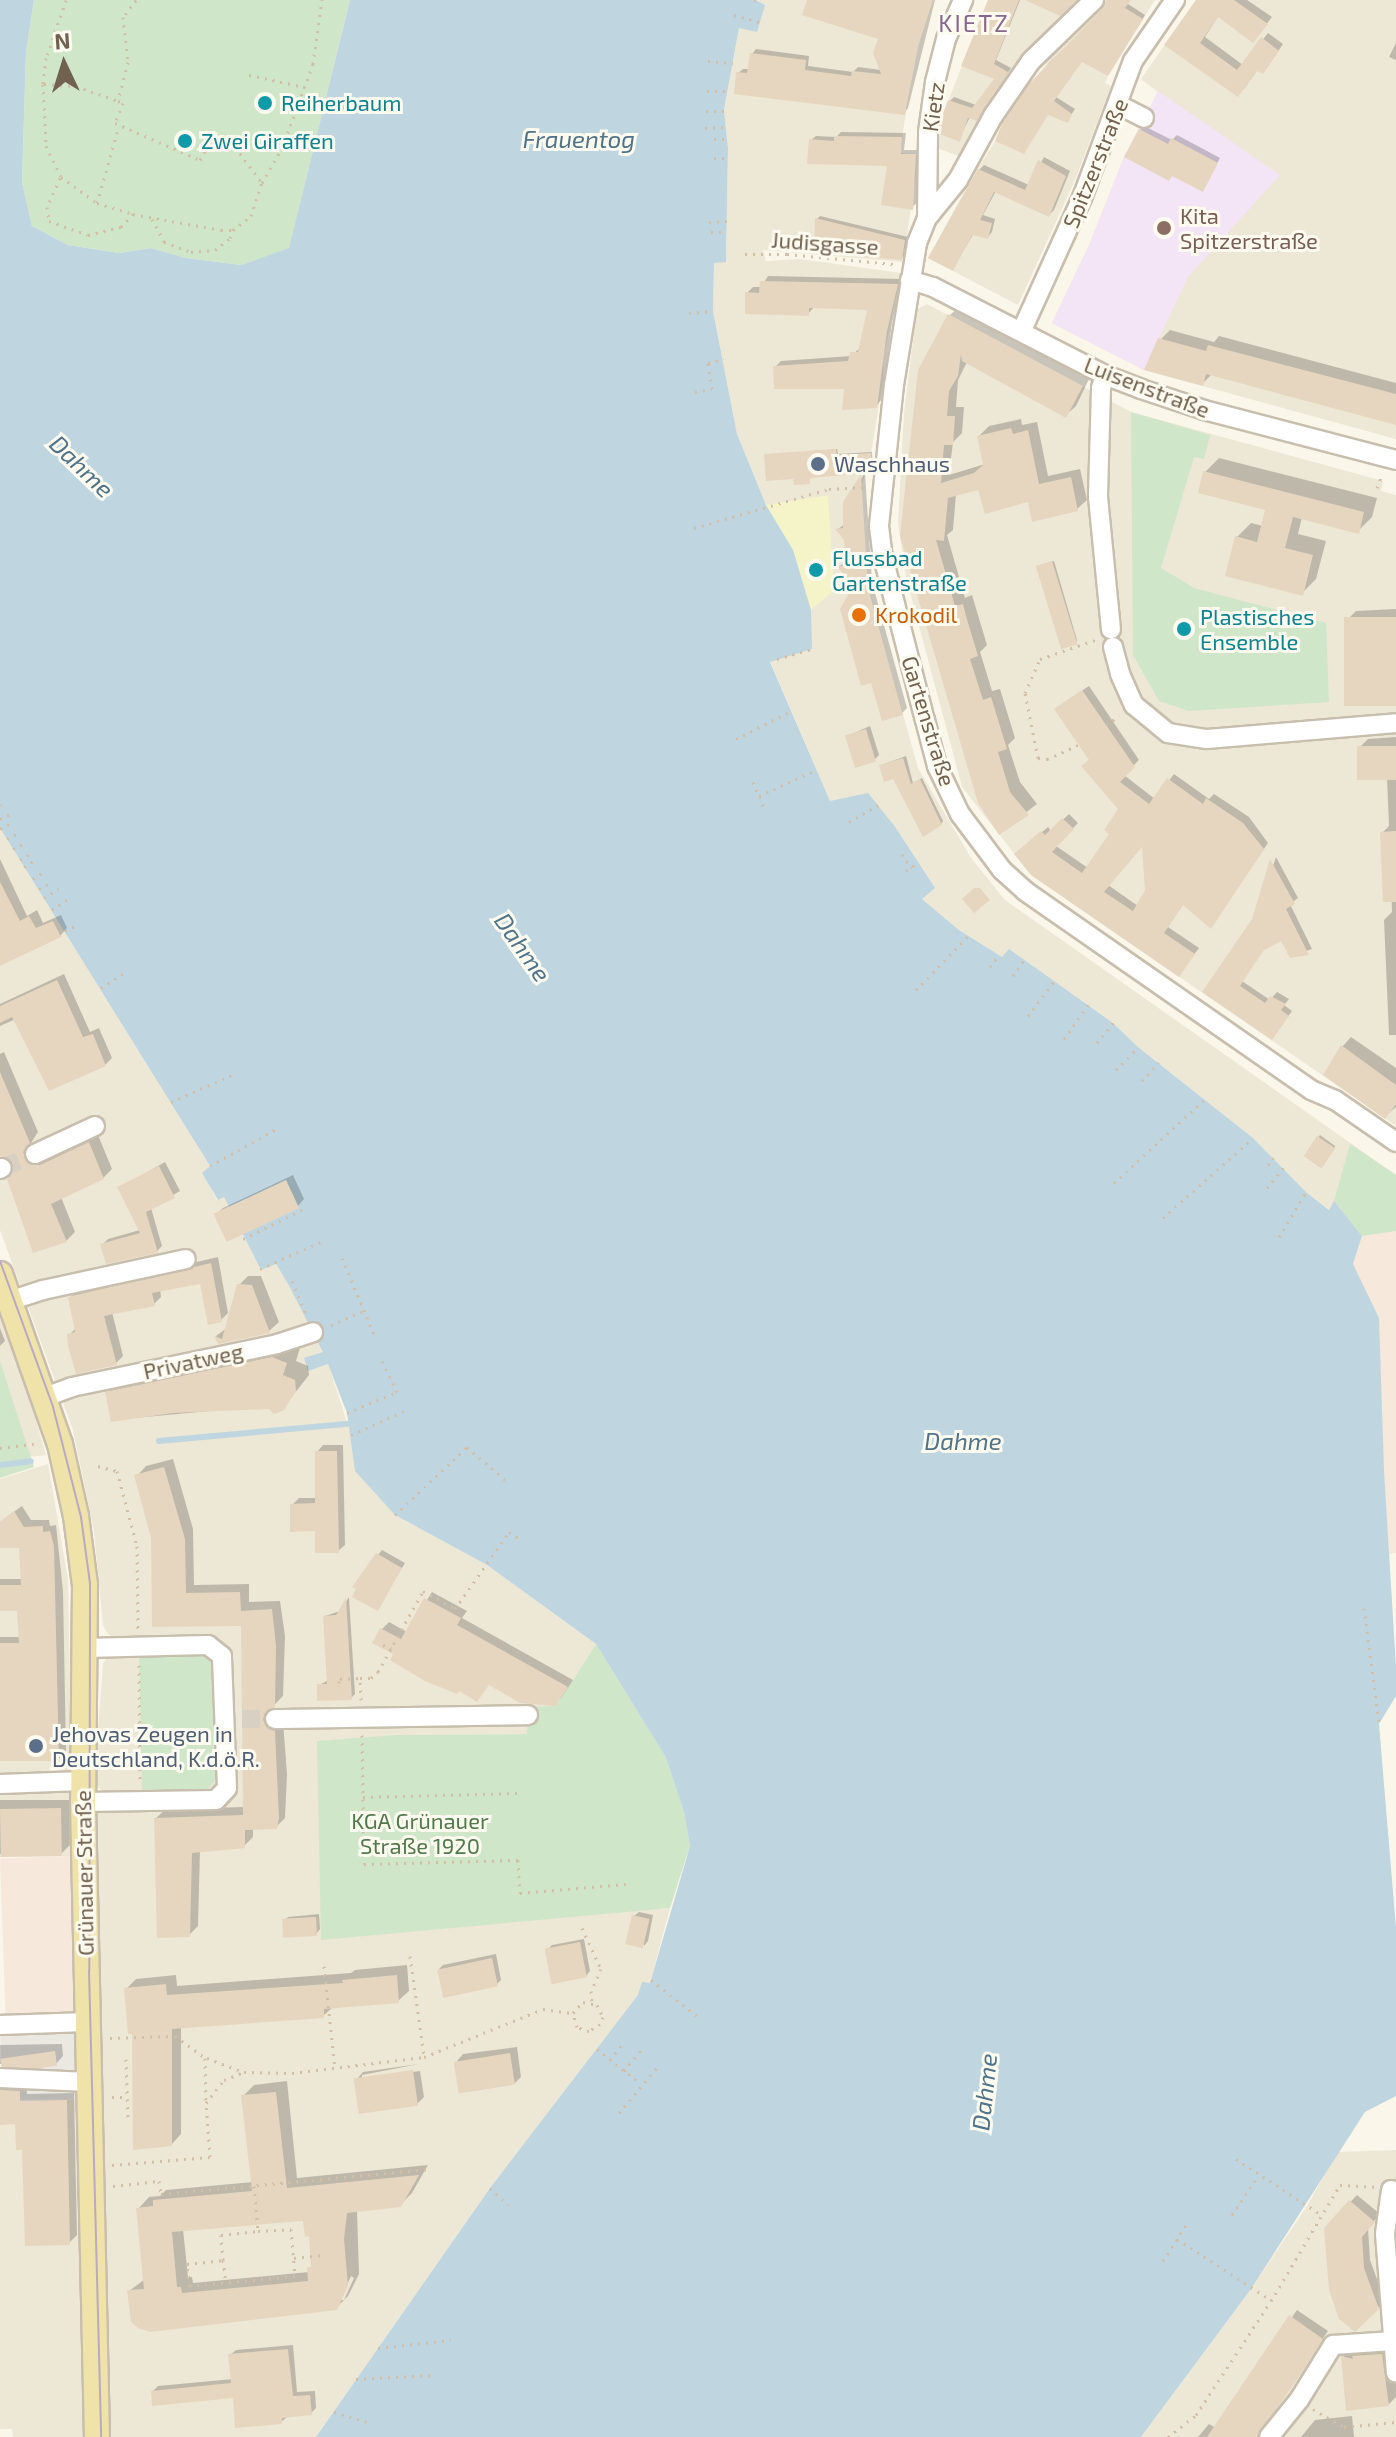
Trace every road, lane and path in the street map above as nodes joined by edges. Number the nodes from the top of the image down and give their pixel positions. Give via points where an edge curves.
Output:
1 (66, 0) edge
2 (136, 0) edge
3 (322, 0) edge
4 (963, 0) edge
5 (1094, 0) edge
6 (1175, 0) edge
7 (734, 15) dead end
8 (760, 22) dead end
9 (708, 61) dead end
10 (733, 63) dead end
11 (249, 75) dead end
12 (43, 84) junction
13 (305, 87) junction
14 (707, 91) dead end
15 (728, 91) dead end
16 (118, 101) junction
17 (1119, 105) junction
18 (706, 111) dead end
19 (724, 111) dead end
20 (1144, 118) dead end
21 (119, 126) junction
22 (725, 127) dead end
23 (705, 128) dead end
24 (714, 139) dead end
25 (727, 139) dead end
26 (714, 158) dead end
27 (727, 158) dead end
28 (61, 177) junction
29 (262, 183) junction
30 (97, 203) junction
31 (133, 214) junction
32 (152, 218) junction
33 (927, 218) junction
34 (727, 221) dead end
35 (709, 222) dead end
36 (233, 230) junction
37 (711, 232) dead end
38 (727, 232) dead end
39 (745, 254) dead end
40 (906, 273) junction
41 (713, 311) dead end
42 (689, 313) dead end
43 (1022, 330) junction
44 (723, 359) dead end
45 (1105, 375) junction
46 (695, 392) dead end
47 (1396, 460) edge
48 (1381, 475) dead end
49 (861, 487) dead end
50 (867, 487) dead end
51 (1377, 488) dead end
52 (866, 496) dead end
53 (694, 528) dead end
54 (1108, 638) junction
55 (812, 649) dead end
56 (777, 659) dead end
57 (791, 711) dead end
58 (1396, 723) edge
59 (736, 739) dead end
60 (1078, 745) dead end
61 (816, 770) dead end
62 (753, 782) dead end
63 (759, 796) junction
64 (878, 805) dead end
65 (764, 808) dead end
66 (9, 815) dead end
67 (0, 819) edge
68 (13, 822) dead end
69 (849, 822) dead end
70 (0, 829) edge
71 (19, 833) dead end
72 (7, 839) dead end
73 (25, 843) dead end
74 (13, 849) dead end
75 (32, 853) dead end
76 (902, 854) dead end
77 (37, 859) dead end
78 (20, 860) dead end
79 (917, 863) dead end
80 (24, 867) dead end
81 (911, 868) junction
82 (45, 871) dead end
83 (906, 871) dead end
84 (33, 879) dead end
85 (52, 882) dead end
86 (39, 889) dead end
87 (58, 889) dead end
88 (44, 898) dead end
89 (68, 899) dead end
90 (52, 910) dead end
91 (79, 924) dead end
92 (65, 931) dead end
93 (967, 937) dead end
94 (999, 955) dead end
95 (1024, 960) dead end
96 (990, 967) dead end
97 (124, 973) dead end
98 (1013, 976) dead end
99 (1055, 980) dead end
100 (101, 988) dead end
101 (916, 990) dead end
102 (1088, 1005) dead end
103 (1028, 1016) dead end
104 (1113, 1023) dead end
105 (1064, 1039) dead end
106 (1097, 1043) dead end
107 (1138, 1047) dead end
108 (1159, 1062) dead end
109 (1116, 1070) dead end
110 (232, 1075) dead end
111 (1142, 1081) dead end
112 (1205, 1099) dead end
113 (171, 1102) dead end
114 (95, 1126) dead end
115 (278, 1128) dead end
116 (1253, 1138) dead end
117 (1396, 1142) edge
118 (35, 1154) tunnel mouth
119 (1273, 1158) dead end
120 (1268, 1165) dead end
121 (210, 1166) dead end
122 (1283, 1168) dead end
123 (1114, 1183) dead end
124 (1267, 1188) dead end
125 (1306, 1192) dead end
126 (302, 1210) dead end
127 (1163, 1218) dead end
128 (1279, 1237) dead end
129 (243, 1239) dead end
130 (323, 1241) dead end
131 (342, 1258) dead end
132 (186, 1259) dead end
133 (260, 1269) dead end
134 (0, 1274) edge
135 (292, 1281) dead end
136 (9, 1301) junction
137 (364, 1311) junction
138 (313, 1332) junction
139 (374, 1334) dead end
140 (380, 1357) dead end
141 (45, 1397) junction
142 (404, 1411) dead end
143 (347, 1413) dead end
144 (351, 1435) dead end
145 (34, 1444) dead end
146 (0, 1448) edge
147 (98, 1466) dead end
148 (509, 1483) dead end
149 (395, 1515) dead end
150 (522, 1540) dead end
151 (1364, 1608) dead end
152 (383, 1645) dead end
153 (138, 1647) junction
154 (85, 1648) junction
155 (391, 1648) junction
156 (360, 1678) junction
157 (339, 1683) dead end
158 (528, 1715) dead end
159 (362, 1716) junction
160 (275, 1719) tunnel mouth
161 (1379, 1724) dead end
162 (0, 1784) edge
163 (83, 1792) junction
164 (520, 1793) dead end
165 (363, 1797) junction
166 (141, 1802) junction
167 (626, 1884) dead end
168 (582, 1928) dead end
169 (410, 1956) dead end
170 (324, 1966) dead end
171 (651, 1980) dead end
172 (592, 2002) junction
173 (573, 2013) junction
174 (697, 2016) dead end
175 (87, 2022) junction
176 (0, 2025) edge
177 (110, 2038) dead end
178 (625, 2041) dead end
179 (597, 2049) dead end
180 (641, 2050) dead end
181 (424, 2057) junction
182 (205, 2058) junction
183 (126, 2059) dead end
184 (610, 2060) junction
185 (659, 2065) dead end
186 (335, 2069) junction
187 (624, 2071) junction
188 (244, 2072) junction
189 (0, 2078) edge
190 (88, 2082) junction
191 (642, 2085) junction
192 (127, 2097) junction
193 (108, 2098) dead end
194 (206, 2103) junction
195 (619, 2113) dead end
196 (128, 2120) dead end
197 (1236, 2159) dead end
198 (105, 2166) dead end
199 (428, 2169) dead end
200 (1259, 2174) junction
201 (254, 2186) junction
202 (105, 2187) dead end
203 (490, 2188) dead end
204 (1391, 2190) joint
205 (509, 2205) dead end
206 (1232, 2215) dead end
207 (1322, 2215) junction
208 (1188, 2222) dead end
209 (258, 2231) junction
210 (1177, 2239) junction
211 (321, 2255) dead end
212 (294, 2258) junction
213 (223, 2260) junction
214 (1163, 2261) dead end
215 (226, 2283) junction
216 (1271, 2301) junction
217 (451, 2340) dead end
218 (1393, 2341) junction
219 (378, 2348) dead end
220 (1396, 2373) edge
221 (435, 2375) dead end
222 (356, 2379) dead end
223 (1299, 2400) junction
224 (334, 2412) dead end
225 (366, 2422) dead end
226 (1396, 2422) edge
227 (97, 2437) edge
228 (1168, 2437) edge
229 (1269, 2437) edge

1 - 12 path
2 - 16 path via 123,17 128,62
3 - 13 path
4 - 33 street, Kietz via 947,34 935,82 928,132
5 - 33 street, Gartenstraße via 1031,61 952,189
6 - 17 street, Spitzerstraße via 1133,61
7 - 8 path
9 - 10 path
11 - 13 path
12 - 16 path via 76,86
12 - 28 path via 46,146
13 - 29 path via 279,156
14 - 15 path
16 - 21 path via 123,103 115,123
17 - 20 street
17 - 43 street, Spitzerstraße
18 - 19 path
21 - 29 path via 200,160 214,135 235,147
21 - 30 path
22 - 23 path
24 - 25 path
26 - 27 path
28 - 30 path
28 - 31 path via 47,207 49,221 88,235 121,227
29 - 36 path via 251,216
30 - 31 path
31 - 32 path
32 - 36 path
32 - 36 path via 164,242 191,252 224,245
33 - 40 street, Gartenstraße
34 - 35 path
37 - 38 path
39 - 40 path, Judisgasse via 787,254
40 - 43 street, Luisenstraße
40 - 117 street, Gartenstraße via 879,526 937,766 960,814 1002,870 1042,905 1311,1090
41 - 42 path
43 - 45 street, Luisenstraße
44 - 46 path via 708,363 712,389
45 - 47 street, Luisenstraße via 1204,410
45 - 54 street via 1098,497
48 - 51 path
49 - 53 path via 829,489
50 - 52 path
54 - 58 street via 1128,694 1168,733 1207,739
54 - 60 path via 1040,659 1025,693 1038,758 1048,759
55 - 56 path
57 - 59 path
61 - 63 path
62 - 63 path
63 - 65 path
64 - 69 path
66 - 67 path
68 - 70 path
71 - 72 path
73 - 74 path
75 - 78 path
76 - 81 path
77 - 80 path
79 - 81 path
81 - 83 path
82 - 84 path
85 - 86 path
87 - 88 path
89 - 90 path
91 - 92 path
93 - 101 path
94 - 96 path
95 - 98 path
97 - 100 path
99 - 103 path
102 - 105 path
104 - 106 path
107 - 109 path
108 - 111 path
110 - 113 path
112 - 123 path
114 - 118 street
115 - 121 path
116 - 127 path
119 - 120 path
122 - 124 path
125 - 128 path
126 - 129 path
130 - 133 path
131 - 137 path
132 - 136 street
134 - 136 main road, Grünauer Straße
135 - 138 path
136 - 141 main road, Grünauer Straße
137 - 138 path
137 - 139 path
138 - 141 street, Privatweg
140 - 143 path via 397,1392
141 - 154 main road, Grünauer Straße via 76,1516 85,1585
142 - 144 path
145 - 146 path
147 - 153 path via 117,1471 137,1546
148 - 149 path via 467,1447
150 - 155 path via 509,1532 455,1609 423,1591
151 - 161 path
152 - 155 path
153 - 154 street
153 - 166 path
153 - 166 street via 208,1645 222,1656 234,1719 227,1788 216,1800
154 - 163 main road, Grünauer Straße
155 - 156 path via 378,1672
156 - 157 path
156 - 159 path
158 - 159 street
159 - 160 street
159 - 165 path
162 - 163 street
163 - 166 street
163 - 175 main road, Grünauer Straße
164 - 165 path
165 - 167 path via 364,1864 518,1860 520,1893
168 - 172 path via 601,1969
169 - 181 path
170 - 186 path
171 - 174 path
172 - 173 path via 578,2005
172 - 173 path via 603,2017 595,2030 581,2030
173 - 181 path via 543,2009
175 - 176 street
175 - 190 main road, Grünauer Straße
177 - 182 path via 175,2036
178 - 184 path
179 - 184 path
180 - 187 path
181 - 186 path
182 - 188 path
182 - 194 path
183 - 192 path
184 - 187 path
185 - 191 path
186 - 188 path
187 - 191 path
188 - 194 path via 224,2080
189 - 190 street
190 - 227 main road, Grünauer Straße
191 - 195 path
192 - 193 path
192 - 196 path
194 - 198 path via 210,2157
197 - 200 path
199 - 201 path
200 - 206 path
200 - 207 path
201 - 202 path via 161,2194 159,2181
201 - 209 path
203 - 205 path
204 - 207 path via 1340,2185
204 - 218 street via 1385,2234
207 - 216 path
208 - 210 path
209 - 212 path via 291,2229
209 - 213 path via 221,2235
210 - 214 path
210 - 216 path
211 - 212 path
212 - 215 path via 295,2276
213 - 215 path
213 - 215 path via 187,2264 190,2286
216 - 228 path via 1196,2415
217 - 219 path
218 - 220 street
218 - 223 street via 1333,2345
221 - 222 path
223 - 226 path via 1344,2427
223 - 229 street
224 - 225 path

